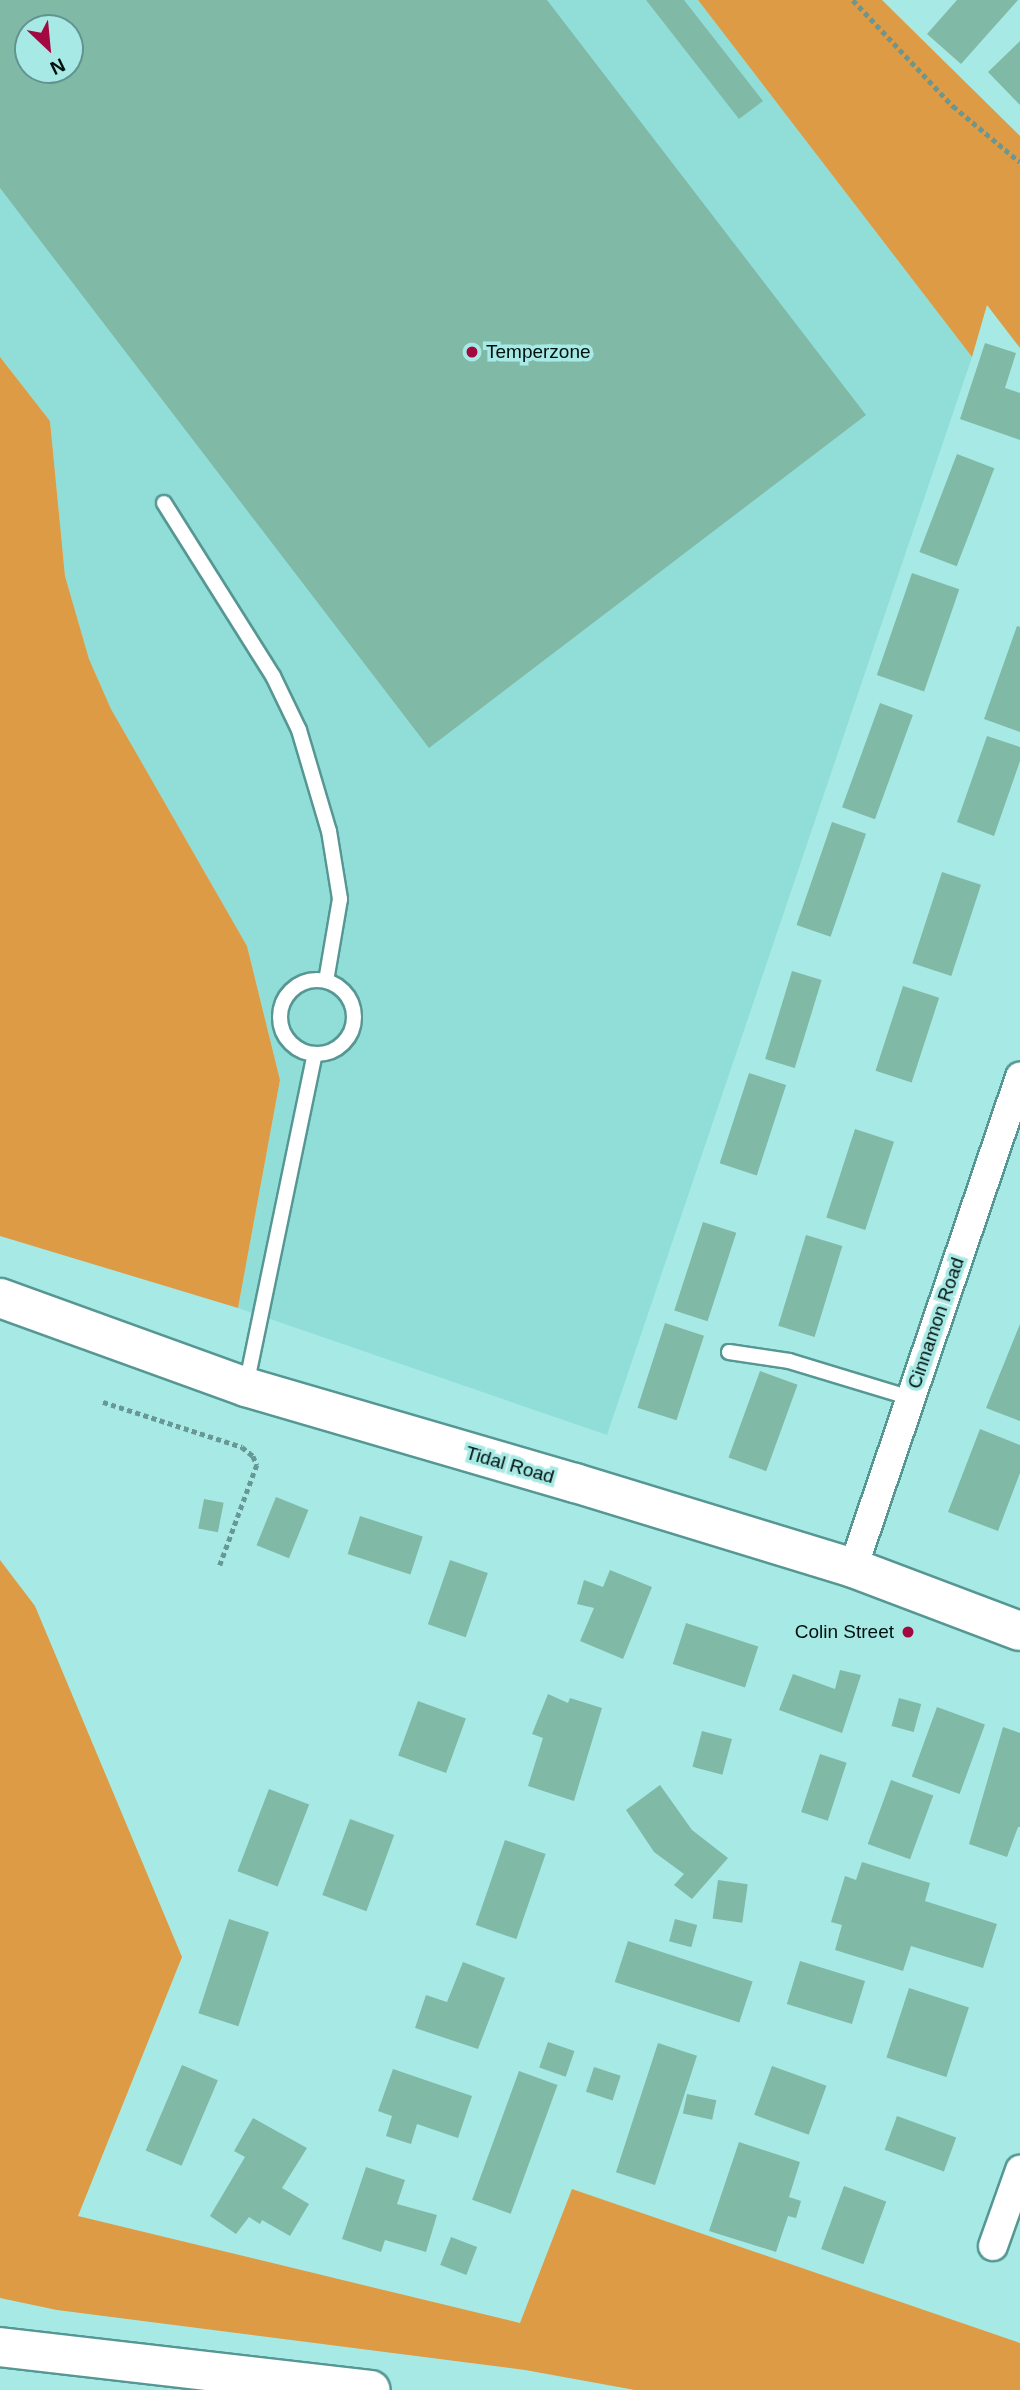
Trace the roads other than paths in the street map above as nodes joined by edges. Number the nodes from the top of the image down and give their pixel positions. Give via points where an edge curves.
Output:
1 (164, 503) dead end
2 (326, 981) junction
3 (315, 1054) junction
4 (1020, 1077) edge
5 (0, 1298) edge
6 (729, 1352) dead end
7 (246, 1387) junction
8 (911, 1398) junction
9 (853, 1569) junction
10 (1020, 1631) edge
11 (1018, 2184) edge
12 (993, 2246) dead end
13 (0, 2347) edge
14 (0, 2353) edge
15 (150, 2390) edge
16 (371, 2390) edge

1 - 2 lane via 273,676 299,730 329,831 340,899
2 - 3 lane via 337,986 352,1005 352,1029 338,1048
2 - 3 lane via 303,983 284,1000 281,1011 284,1035 292,1045
3 - 7 lane
4 - 8 street, Cinnamon Road
5 - 7 main road, Tidal Road
6 - 8 lane via 789,1361
7 - 9 main road, Tidal Road
8 - 9 street, Cinnamon Road
9 - 10 main road, Tidal Road
11 - 12 street
13 - 16 main road
14 - 15 main road

